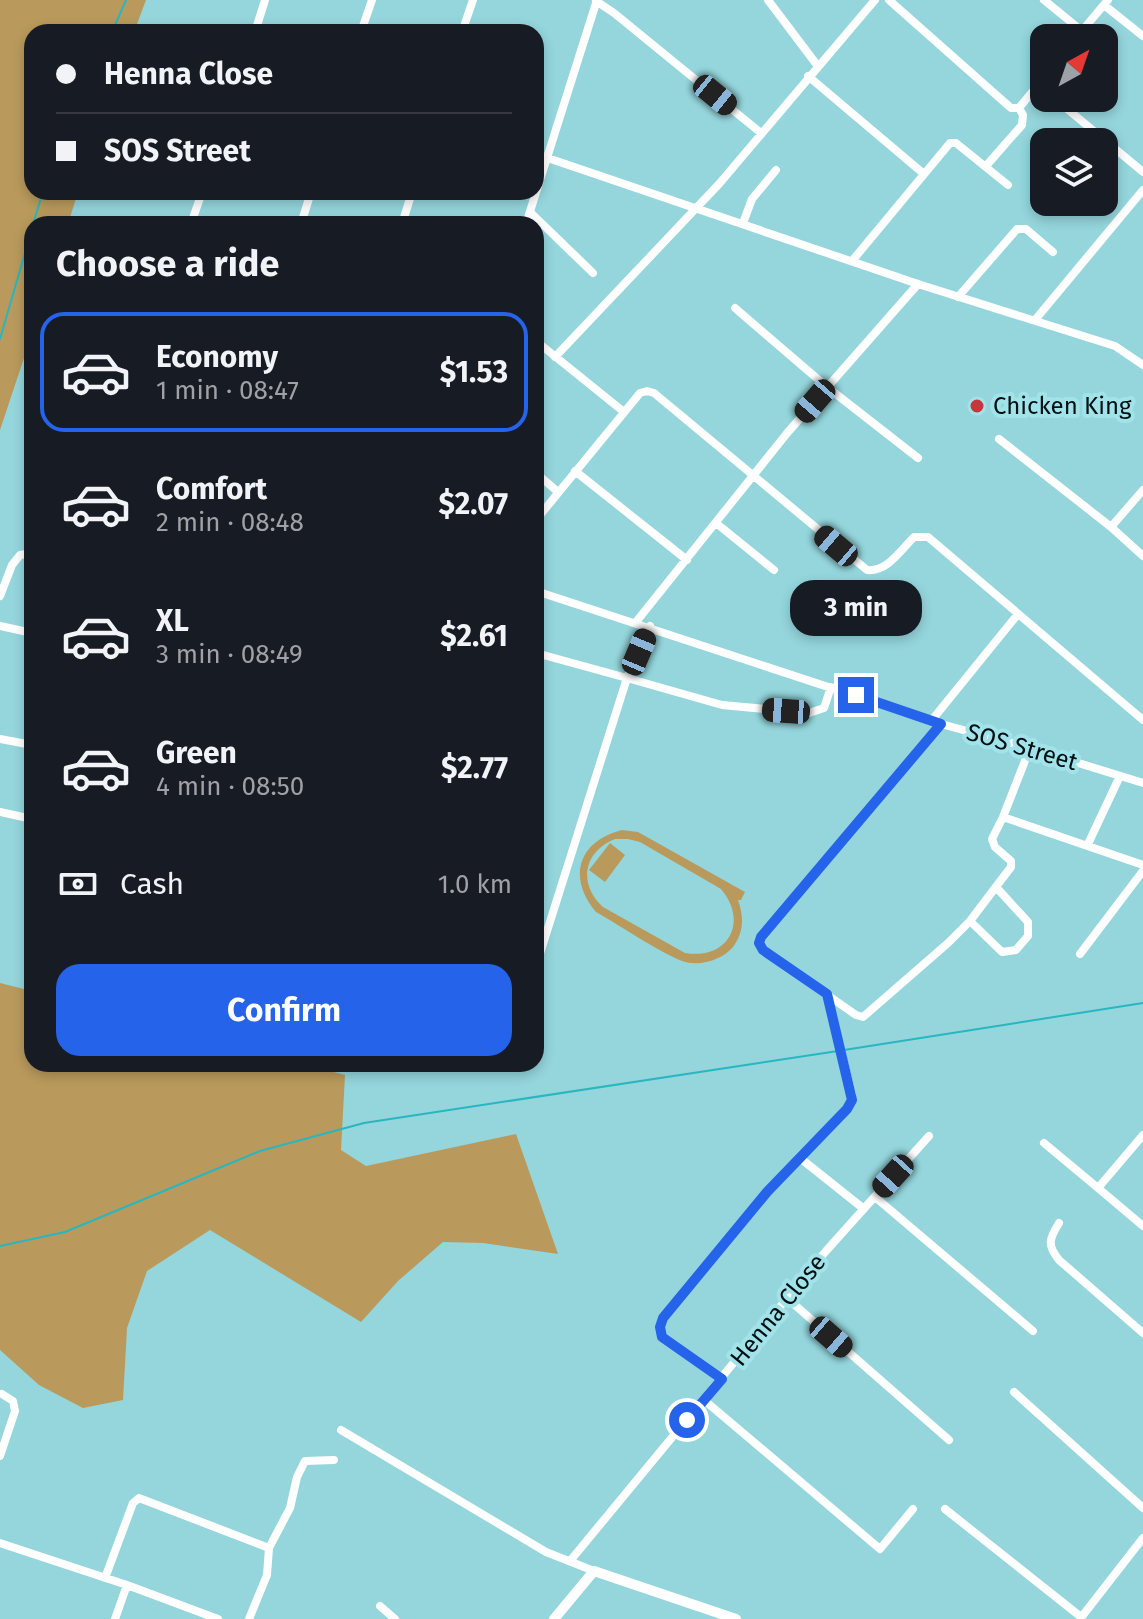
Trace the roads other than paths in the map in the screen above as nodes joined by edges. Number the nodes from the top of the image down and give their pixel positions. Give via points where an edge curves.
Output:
1 (265, 0) edge
2 (372, 0) edge
3 (473, 0) edge
4 (768, 0) edge
5 (875, 0) edge
6 (889, 0) edge
7 (1044, 0) edge
8 (596, 1) edge
9 (1106, 2) edge
10 (258, 24) edge
11 (364, 24) edge
12 (465, 24) edge
13 (1069, 24) edge
14 (1087, 24) edge
15 (1143, 36) edge
16 (817, 65) junction
17 (808, 76) junction
18 (1030, 97) edge
19 (1019, 108) junction
20 (1071, 112) edge
21 (761, 133) junction
22 (544, 155) edge
23 (548, 156) junction
24 (986, 166) junction
25 (544, 168) edge
26 (776, 170) dead end
27 (1143, 172) edge
28 (924, 174) junction
29 (1008, 185) dead end
30 (1143, 190) edge
31 (534, 200) edge
32 (1140, 201) edge
33 (696, 207) junction
34 (530, 212) junction
35 (529, 216) edge
36 (534, 216) edge
37 (743, 223) junction
38 (544, 226) edge
39 (1053, 252) dead end
40 (852, 261) junction
41 (593, 273) dead end
42 (918, 284) junction
43 (958, 297) junction
44 (735, 308) dead end
45 (1035, 320) junction
46 (544, 348) edge
47 (555, 357) junction
48 (1143, 365) edge
49 (827, 387) junction
50 (624, 412) junction
51 (999, 439) dead end
52 (918, 458) dead end
53 (575, 471) junction
54 (753, 477) junction
55 (544, 480) edge
56 (1143, 490) edge
57 (558, 492) junction
58 (544, 510) edge
59 (716, 523) junction
60 (1111, 527) junction
61 (24, 554) edge
62 (1143, 556) edge
63 (687, 560) junction
64 (774, 570) dead end
65 (544, 593) edge
66 (0, 596) edge
67 (1018, 614) junction
68 (636, 622) junction
69 (0, 626) edge
70 (650, 626) junction
71 (24, 631) edge
72 (544, 655) edge
73 (627, 678) junction
74 (831, 687) junction
75 (932, 720) junction
76 (1143, 720) edge
77 (941, 724) junction
78 (0, 739) edge
79 (24, 744) edge
80 (1030, 748) junction
81 (1120, 776) junction
82 (1143, 783) edge
83 (0, 812) edge
84 (24, 817) edge
85 (1003, 817) junction
86 (1088, 844) junction
87 (1143, 865) edge
88 (1143, 871) edge
89 (996, 887) junction
90 (970, 921) junction
91 (544, 941) edge
92 (1080, 954) dead end
93 (827, 994) junction
94 (1143, 1135) edge
95 (929, 1136) dead end
96 (1044, 1143) dead end
97 (800, 1158) junction
98 (1098, 1188) junction
99 (875, 1197) junction
100 (864, 1209) junction
101 (1059, 1223) dead end
102 (1143, 1226) edge
103 (788, 1299) junction
104 (1033, 1331) dead end
105 (1143, 1333) edge
106 (722, 1379) junction
107 (1014, 1392) dead end
108 (2, 1394) edge
109 (704, 1400) junction
110 (341, 1430) dead end
111 (949, 1440) dead end
112 (0, 1456) edge
113 (334, 1460) dead end
114 (1143, 1508) edge
115 (913, 1509) dead end
116 (945, 1509) dead end
117 (1143, 1538) edge
118 (0, 1543) edge
119 (269, 1548) junction
120 (570, 1561) junction
121 (594, 1571) junction
122 (105, 1578) junction
123 (127, 1585) junction
124 (380, 1606) dead end
125 (1081, 1618) edge
126 (115, 1619) edge
127 (218, 1619) edge
128 (249, 1619) edge
129 (395, 1619) edge
130 (554, 1619) edge
131 (736, 1619) edge

1 - 10 street
2 - 11 street
3 - 12 street
4 - 16 street
5 - 16 street
6 - 19 street via 1002,103
7 - 13 street
8 - 21 street
8 - 23 street
9 - 14 street
9 - 15 street
16 - 17 street
17 - 21 street
17 - 28 street
18 - 19 street
19 - 24 street via 1022,125
20 - 27 street
21 - 33 street
22 - 23 street
23 - 25 street
23 - 33 street
24 - 28 street via 950,143
24 - 29 street
26 - 37 street via 752,199
28 - 40 street
30 - 32 street
31 - 34 street
32 - 45 street
33 - 37 street
33 - 47 street
34 - 35 street
34 - 36 street
37 - 40 street
38 - 41 street
39 - 43 street via 1026,229 1017,229
40 - 42 street
42 - 43 street
42 - 49 street
43 - 45 street
44 - 49 street
45 - 48 street via 1115,346
46 - 47 street
47 - 50 street
49 - 52 street
49 - 54 street
50 - 53 street
50 - 54 street via 640,393 654,393
51 - 60 street
53 - 57 street
53 - 63 street
54 - 59 street
54 - 67 street via 867,570 884,567 914,537 923,536
55 - 57 street
56 - 60 street
57 - 58 street
59 - 63 street
59 - 64 street
60 - 62 street
61 - 66 street via 12,565
63 - 68 street
65 - 68 street, SOS Street
67 - 75 street
67 - 76 street
68 - 70 street, SOS Street
69 - 71 street
70 - 73 street
70 - 74 street, SOS Street
72 - 73 street
73 - 74 street via 722,705 809,713 824,708
73 - 91 street
74 - 75 street, SOS Street
75 - 77 street, SOS Street
77 - 80 street, SOS Street
77 - 93 street via 761,937 763,950
78 - 79 street
80 - 81 street, SOS Street
80 - 85 street
81 - 82 street, SOS Street
81 - 86 street
83 - 84 street
85 - 86 street
85 - 89 street via 992,843 1011,864
86 - 87 street
88 - 92 street
89 - 90 street
89 - 90 street via 1028,922 1028,936 1016,950 1002,952
90 - 93 street via 867,1016 856,1015
93 - 97 street via 852,1100
94 - 98 street
95 - 99 street, Henna Close
96 - 98 street
97 - 100 street
97 - 106 street via 660,1327 662,1337
98 - 102 street
99 - 100 street, Henna Close
99 - 104 street
100 - 103 street, Henna Close
101 - 105 street via 1049,1239 1050,1249
103 - 106 street, Henna Close
103 - 111 street
106 - 109 street, Henna Close
107 - 114 street
108 - 112 street via 13,1401 15,1411
109 - 115 street via 880,1549
109 - 120 street, Henna Close
110 - 120 street via 546,1552
113 - 119 street via 305,1461 290,1508
116 - 125 street
117 - 125 street
118 - 122 street
119 - 122 street via 139,1498
119 - 128 street via 267,1575
120 - 121 street
121 - 130 street
121 - 131 street
122 - 123 street
123 - 126 street
123 - 127 street
124 - 129 street

